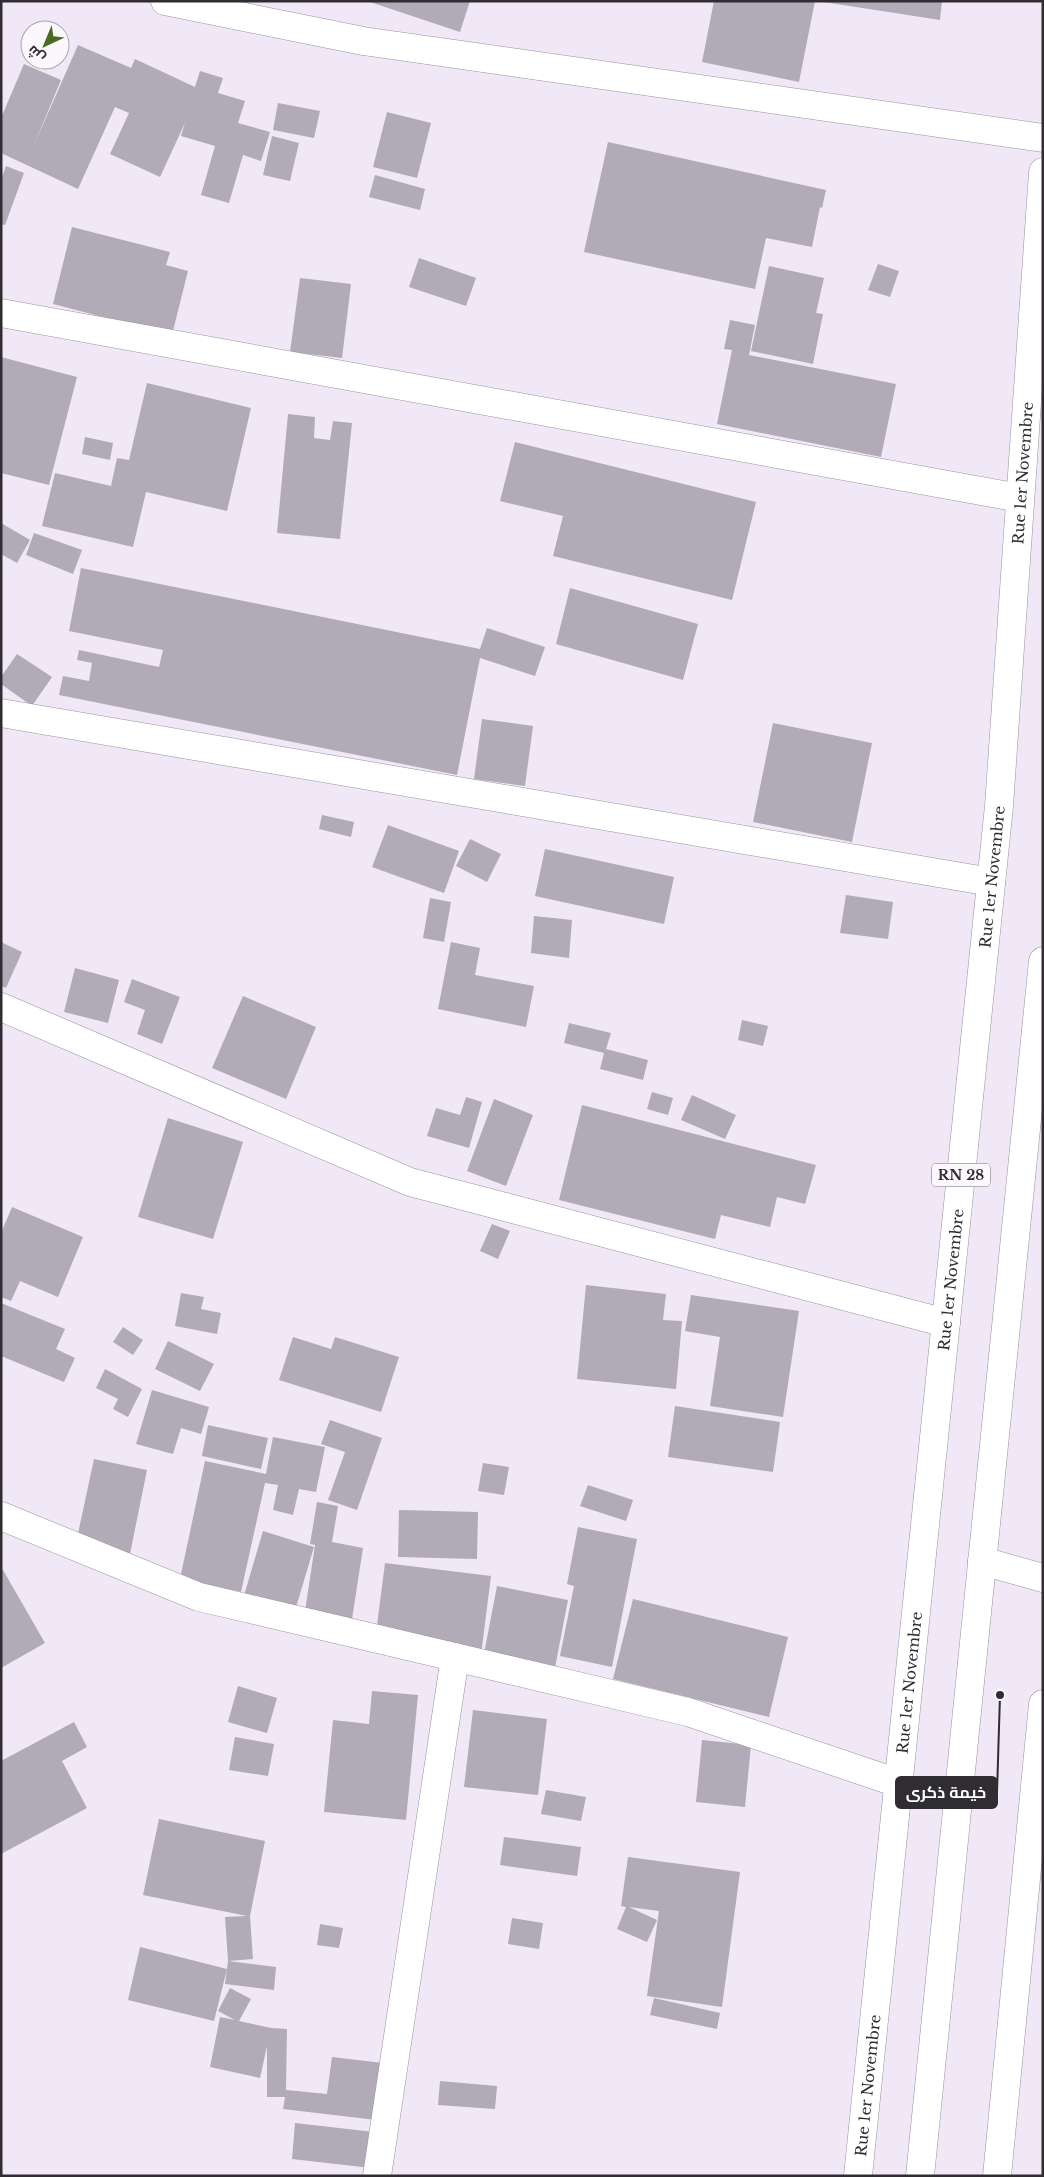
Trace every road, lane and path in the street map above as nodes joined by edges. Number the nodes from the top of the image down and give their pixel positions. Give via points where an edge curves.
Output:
1 (165, 1) edge
2 (1043, 138) edge
3 (1043, 172) edge
4 (1, 313) edge
5 (1020, 498) junction
6 (1, 713) edge
7 (991, 882) junction
8 (1043, 961) edge
9 (1041, 1002) edge
10 (1, 1007) edge
11 (946, 1323) junction
12 (1, 1516) edge
13 (982, 1561) junction
14 (1043, 1578) edge
15 (455, 1657) junction
16 (1043, 1704) edge
17 (898, 1783) junction
18 (377, 2176) edge
19 (858, 2176) edge
20 (920, 2176) edge
21 (997, 2176) edge

1 - 2 street via 363,41
3 - 5 street, Rue 1er Novembre / RN 28
4 - 5 street
5 - 7 street, Rue 1er Novembre / RN 28
6 - 7 street
7 - 11 street, Rue 1er Novembre / RN 28
8 - 9 street
9 - 13 street
10 - 11 street via 410,1182
11 - 17 street, Rue 1er Novembre / RN 28
12 - 15 street via 199,1597
13 - 14 street
13 - 20 street
15 - 17 street via 688,1712
15 - 18 street
16 - 21 street
17 - 19 street, Rue 1er Novembre / RN 28

